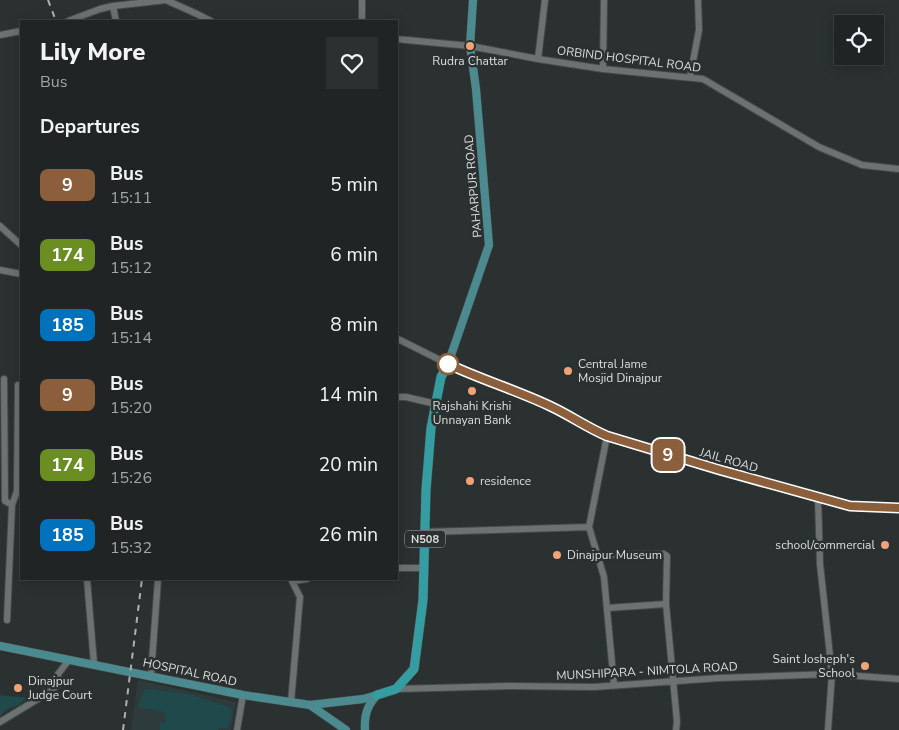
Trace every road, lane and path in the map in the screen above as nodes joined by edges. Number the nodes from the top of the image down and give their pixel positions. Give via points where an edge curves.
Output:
1 (98, 0) edge
2 (362, 0) edge
3 (473, 0) edge
4 (545, 0) edge
5 (604, 0) edge
6 (698, 0) edge
7 (172, 1) edge
8 (113, 6) junction
9 (100, 9) junction
10 (71, 20) edge
11 (116, 20) edge
12 (209, 20) edge
13 (362, 20) edge
14 (20, 32) edge
15 (0, 35) edge
16 (398, 39) edge
17 (470, 46) junction
18 (538, 59) junction
19 (603, 69) junction
20 (690, 77) junction
21 (899, 169) edge
22 (0, 226) edge
23 (20, 244) edge
24 (0, 270) edge
25 (20, 274) edge
26 (398, 339) edge
27 (448, 364) junction
28 (4, 379) dead end
29 (18, 385) dead end
30 (398, 397) edge
31 (436, 404) junction
32 (4, 428) junction
33 (607, 436) junction
34 (18, 439) junction
35 (818, 498) junction
36 (12, 505) junction
37 (899, 508) edge
38 (588, 527) junction
39 (425, 532) junction
40 (597, 556) junction
41 (398, 568) edge
42 (424, 568) junction
43 (87, 580) edge
44 (158, 580) edge
45 (292, 580) edge
46 (666, 604) junction
47 (607, 608) junction
48 (7, 620) dead end
49 (0, 646) edge
50 (69, 660) junction
51 (94, 664) junction
52 (832, 674) junction
53 (151, 675) junction
54 (899, 679) edge
55 (673, 681) junction
56 (614, 685) junction
57 (396, 689) junction
58 (243, 695) junction
59 (376, 695) junction
60 (292, 702) junction
61 (310, 705) junction
62 (0, 722) edge
63 (237, 730) edge
64 (346, 730) edge
65 (365, 730) edge
66 (676, 730) edge
67 (828, 730) edge

1 - 9 street
2 - 13 street
3 - 17 main road, PAHARPUR ROAD
4 - 18 street
5 - 19 street
6 - 20 street via 699,30
7 - 8 street
7 - 12 street
8 - 9 street
8 - 11 street
9 - 10 street
14 - 15 street
16 - 17 street, ORBIND HOSPITAL ROAD
17 - 18 street, ORBIND HOSPITAL ROAD
17 - 27 main road, PAHARPUR ROAD via 489,245
18 - 19 street, ORBIND HOSPITAL ROAD
19 - 20 street, ORBIND HOSPITAL ROAD
20 - 21 street, ORBIND HOSPITAL ROAD via 708,81 819,147 862,165
22 - 23 street
24 - 25 street
26 - 27 street
27 - 31 highway, N508 via 441,377
27 - 33 highway, JAIL ROAD via 552,407
28 - 32 street
29 - 34 street
30 - 31 street
31 - 39 highway, N508 via 431,428
32 - 34 street
32 - 36 street via 5,501
33 - 35 highway, JAIL ROAD
33 - 38 street
34 - 36 street via 17,491
35 - 37 highway, JAIL ROAD via 850,506
35 - 52 street via 820,564
36 - 48 street
38 - 39 street
38 - 40 street
39 - 42 highway, N508
40 - 46 street via 666,554
40 - 47 street via 604,577
41 - 42 street
42 - 57 highway, N508 via 414,670
43 - 51 street
44 - 53 street
45 - 60 street via 300,597
46 - 47 street
46 - 55 street
47 - 56 street
49 - 50 main road, HOSPITAL ROAD
50 - 51 main road, HOSPITAL ROAD
50 - 62 street via 58,674 58,685
51 - 53 main road, HOSPITAL ROAD
52 - 54 street, MUNSHIPARA - NIMTOLA ROAD
52 - 55 street, MUNSHIPARA - NIMTOLA ROAD
52 - 67 street
53 - 58 main road, HOSPITAL ROAD
55 - 56 street, MUNSHIPARA - NIMTOLA ROAD
55 - 66 street
56 - 57 street, MUNSHIPARA - NIMTOLA ROAD
57 - 59 highway, N508
58 - 60 main road, HOSPITAL ROAD
58 - 63 street
59 - 61 main road, HOSPITAL ROAD
59 - 65 main road via 366,712
60 - 61 main road, HOSPITAL ROAD
61 - 64 main road

